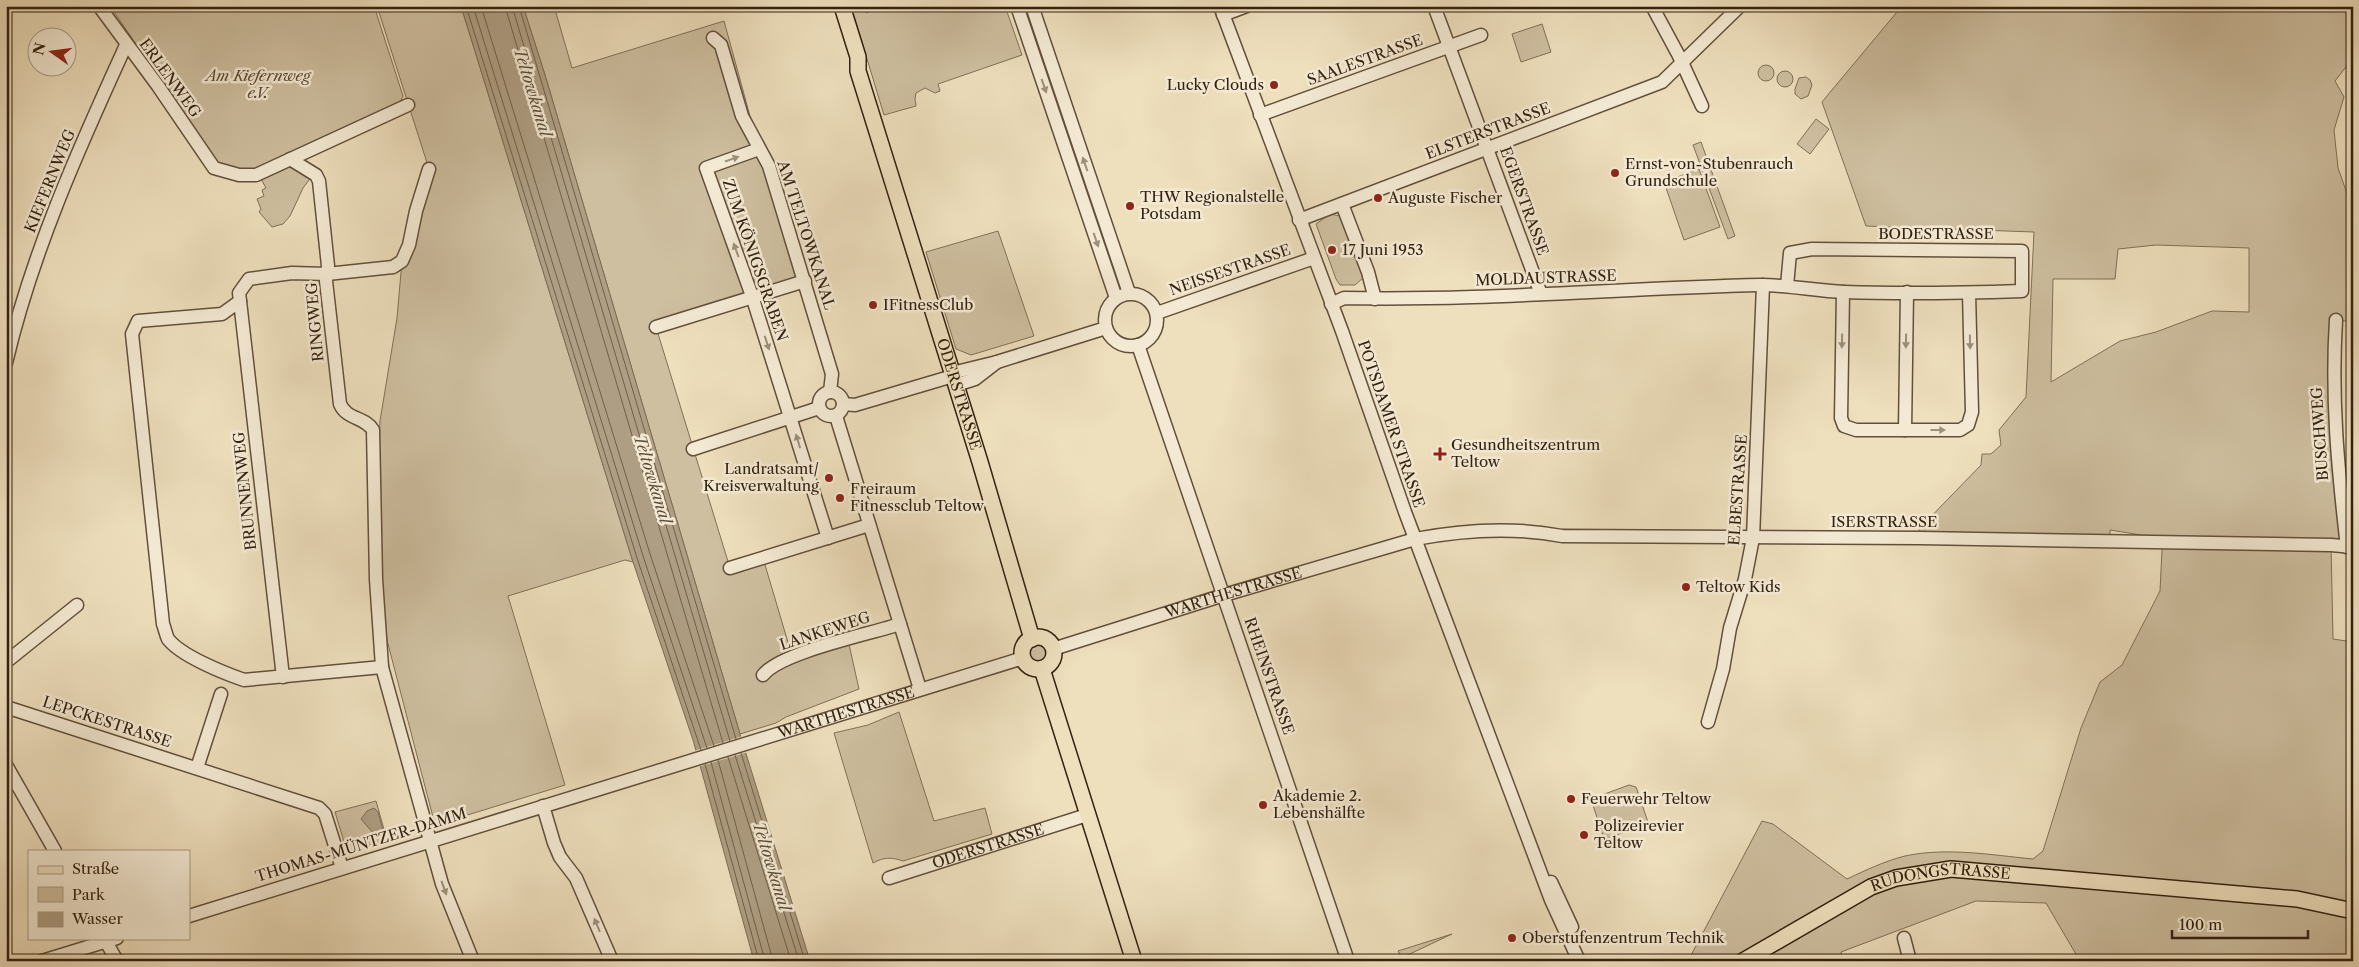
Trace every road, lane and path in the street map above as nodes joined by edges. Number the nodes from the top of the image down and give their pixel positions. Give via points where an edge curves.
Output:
1 (99, 6) edge
2 (833, 6) edge
3 (842, 6) edge
4 (1017, 6) edge
5 (1032, 6) edge
6 (1247, 6) edge
7 (1434, 6) edge
8 (1652, 6) edge
9 (1740, 6) edge
10 (1222, 11) edge
11 (1481, 35) dead end
12 (713, 38) dead end
13 (126, 44) junction
14 (1449, 46) junction
15 (1050, 59) junction
16 (1682, 62) junction
17 (1037, 63) junction
18 (858, 71) junction
19 (408, 105) dead end
20 (1702, 106) dead end
21 (1260, 115) junction
22 (1488, 149) junction
23 (759, 150) junction
24 (290, 159) junction
25 (429, 169) dead end
26 (1093, 188) junction
27 (1080, 192) junction
28 (1342, 204) junction
29 (1299, 220) junction
30 (1314, 258) junction
31 (326, 274) junction
32 (805, 281) junction
33 (1763, 285) junction
34 (1787, 286) junction
35 (1843, 292) junction
36 (1907, 292) junction
37 (1129, 293) junction
38 (1970, 293) junction
39 (1541, 294) junction
40 (752, 296) junction
41 (1116, 298) junction
42 (1375, 299) junction
43 (240, 301) junction
44 (1331, 304) junction
45 (1157, 313) junction
46 (12, 316) edge
47 (2336, 320) dead end
48 (656, 327) dead end
49 (1106, 328) junction
50 (1138, 345) junction
51 (6, 363) edge
52 (954, 378) junction
53 (830, 392) junction
54 (843, 404) junction
55 (819, 408) junction
56 (836, 416) junction
57 (790, 417) junction
58 (1905, 430) junction
59 (693, 449) dead end
60 (869, 526) junction
61 (828, 538) junction
62 (1753, 538) junction
63 (1415, 540) junction
64 (2350, 547) edge
65 (730, 568) dead end
66 (1224, 595) junction
67 (77, 605) dead end
68 (900, 624) junction
69 (1032, 639) junction
70 (1053, 649) junction
71 (1023, 658) junction
72 (6, 662) edge
73 (382, 667) junction
74 (1042, 669) junction
75 (763, 675) dead end
76 (283, 677) junction
77 (920, 689) junction
78 (221, 694) dead end
79 (6, 707) edge
80 (1708, 722) dead end
81 (6, 765) edge
82 (197, 768) junction
83 (543, 806) junction
84 (1087, 815) junction
85 (430, 841) junction
86 (54, 850) edge
87 (1533, 852) junction
88 (342, 868) junction
89 (889, 878) dead end
90 (2353, 911) edge
91 (190, 916) edge
92 (1904, 938) dead end
93 (106, 940) edge
94 (109, 940) edge
95 (42, 961) edge
96 (117, 961) edge
97 (473, 961) edge
98 (612, 961) edge
99 (1134, 961) edge
100 (1348, 961) edge
101 (1579, 961) edge
102 (1589, 961) edge
103 (1743, 961) edge
104 (1910, 961) edge

1 - 13 street, ERLENWEG
2 - 18 main road via 850,60
3 - 18 main road, ODERSTRASSE via 858,57
4 - 17 street
5 - 15 street
6 - 10 street
7 - 14 street, EGERSTRASSE
8 - 16 street
9 - 16 street, ELSTERSTRASSE
10 - 21 street, POTSDAMER STRASSE
11 - 14 street, SAALESTRASSE
12 - 23 street, AM TELTOWKANAL via 721,45 742,116
13 - 24 street, ERLENWEG via 214,168 239,175 256,175
13 - 46 street, KIEFERNWEG
14 - 21 street, SAALESTRASSE
14 - 22 street, EGERSTRASSE
15 - 17 street
26 -> 15 street
16 - 20 street
16 - 22 street, ELSTERSTRASSE via 1662,82
17 -> 27 street
18 - 52 main road, ODERSTRASSE
19 - 24 street
21 - 29 street, POTSDAMER STRASSE
22 - 28 street, ELSTERSTRASSE
22 - 39 street, EGERSTRASSE
23 - 32 street, AM TELTOWKANAL via 769,166
40 -> 23 street, ZUM KÖNIGSGRABEN via 706,168
24 - 31 street via 316,175 319,181 328,266
25 - 31 street via 402,261 394,267
26 - 27 street
26 - 37 street
27 -> 41 street
28 - 29 street, ELSTERSTRASSE
28 - 42 street
29 - 30 street, POTSDAMER STRASSE
30 - 44 street, POTSDAMER STRASSE
30 - 45 street, NEISSESTRASSE
31 - 43 street, RINGWEG via 292,273 249,279 239,293
31 - 73 street, RINGWEG via 340,404 348,416 369,423 373,430 376,579
32 - 40 street
32 - 53 street, AM TELTOWKANAL via 832,374
33 - 34 street, BODESTRASSE
33 - 39 street, MOLDAUSTRASSE
33 - 62 street, ELBESTRASSE
34 - 35 street, BODESTRASSE
34 - 38 street, BODESTRASSE via 1790,253 1812,249 2022,250 2022,291
35 - 36 street, BODESTRASSE
35 -> 58 street via 1841,418 1844,426 1856,430
36 - 38 street, BODESTRASSE
36 -> 58 street
37 - 41 street
37 - 45 street via 1143,296
38 - 58 street via 1972,412 1968,425 1962,429
39 - 42 street, MOLDAUSTRASSE
40 - 48 street
40 -> 57 street, ZUM KÖNIGSGRABEN
41 - 49 street via 1105,315
42 - 44 street, MOLDAUSTRASSE via 1344,298
43 - 76 street, BRUNNENWEG
43 - 76 street via 222,314 138,321 132,334 162,614 167,638 178,648 222,673 244,680
44 - 63 street, POTSDAMER STRASSE
45 - 50 street via 1157,325 1152,335
46 - 51 street, KIEFERNWEG
47 - 64 street, BUSCHWEG via 2334,393 2337,451
49 - 50 street via 1119,343
49 - 52 street via 997,362 975,379
50 - 66 street, RHEINSTRASSE
52 - 54 street via 855,405
52 - 69 main road, ODERSTRASSE
53 - 54 street via 838,394
53 - 55 street via 821,397
54 - 56 street
55 - 56 street via 828,416
55 - 57 street
56 - 60 street
57 - 59 street
61 -> 57 street, ZUM KÖNIGSGRABEN
60 - 61 street
60 - 68 street
61 - 65 street
62 - 63 street, ISERSTRASSE via 1562,536 1499,532 1444,534
62 - 64 street, ISERSTRASSE via 2152,541
62 - 80 street, ELBESTRASSE
63 - 66 street, WARTHESTRASSE
63 - 87 street, POTSDAMER STRASSE
66 - 70 street, WARTHESTRASSE
66 - 100 street, RHEINSTRASSE
67 - 72 street
68 - 75 street, LANKEWEG via 792,656
68 - 77 street
69 - 70 main road via 1043,639
69 - 71 main road via 1023,648
70 - 74 main road via 1050,663
71 - 74 main road via 1028,666
71 - 77 street, WARTHESTRASSE
73 - 76 street
73 - 85 street, RINGWEG
74 - 84 main road
77 - 83 street, WARTHESTRASSE
78 - 82 street
79 - 82 street, LEPCKESTRASSE
81 - 86 street
82 - 88 street, LEPCKESTRASSE via 319,808 325,814
83 - 85 street, THOMAS-MÜNTZER-DAMM
98 -> 83 street via 576,878 560,857
84 - 89 street, ODERSTRASSE
84 - 99 main road
85 - 88 street, THOMAS-MÜNTZER-DAMM
85 -> 97 street, RINGWEG via 442,884
87 - 101 street, POTSDAMER STRASSE
87 - 102 street, POTSDAMER STRASSE via 1554,886
88 - 91 street, THOMAS-MÜNTZER-DAMM
90 - 103 main road, RUDONGSTRASSE via 2297,900 1973,870 1930,871 1871,887
92 - 104 street
93 - 95 street
94 - 96 street

